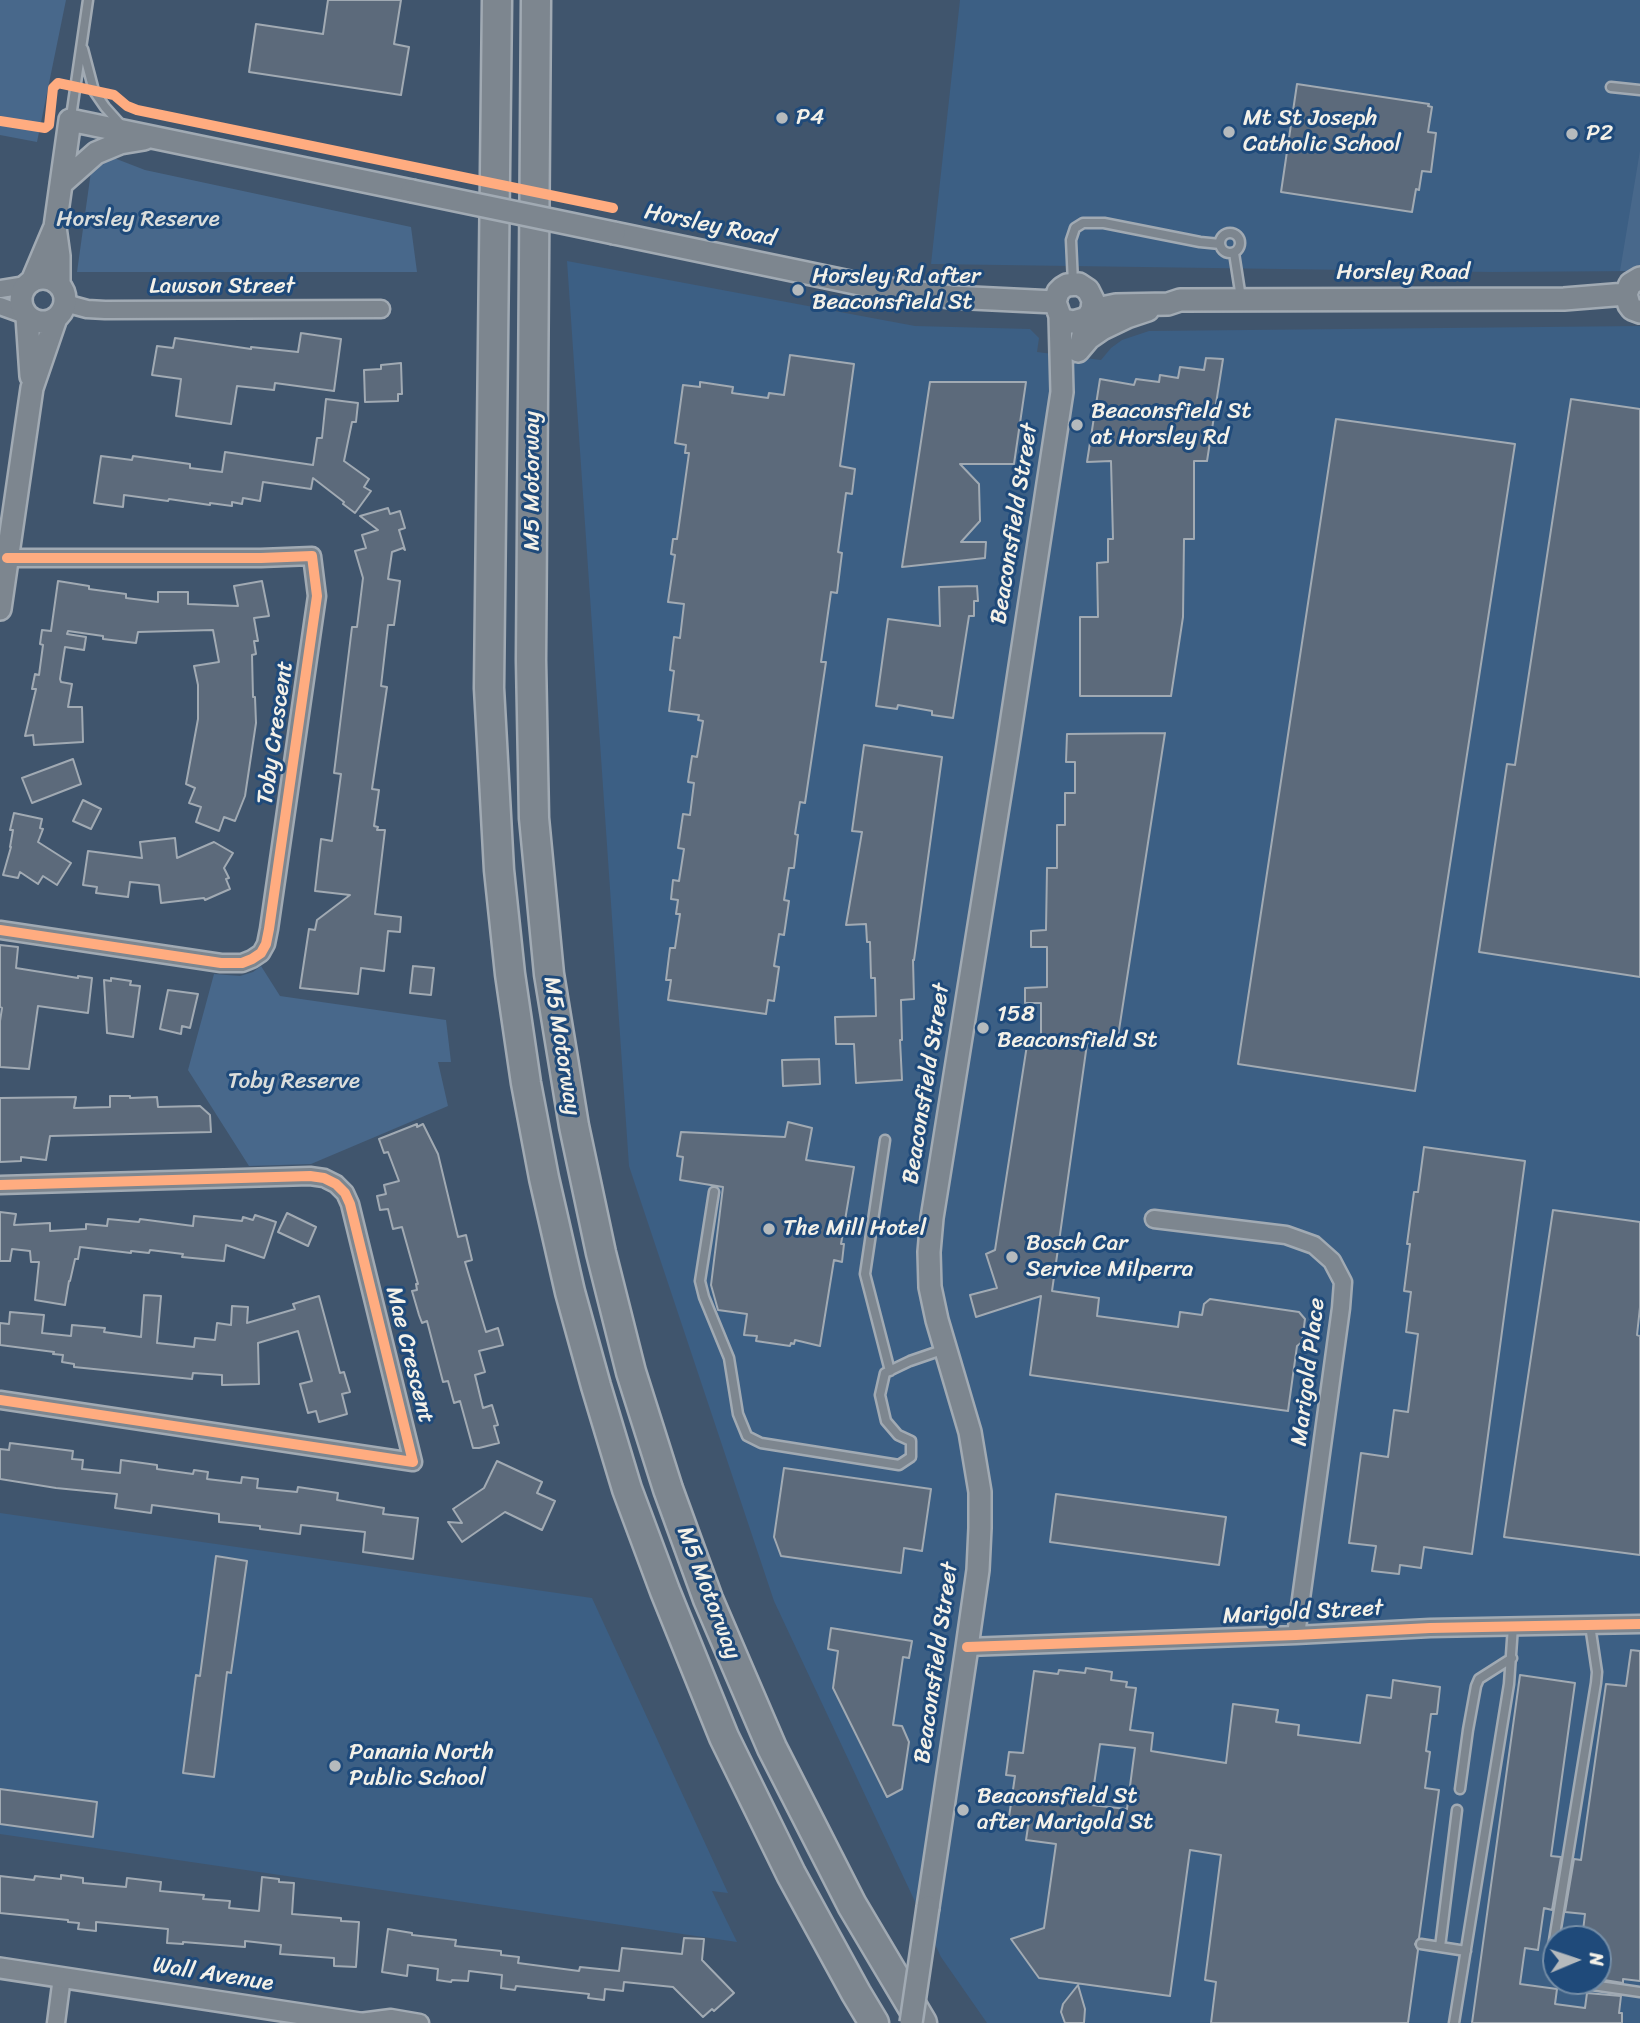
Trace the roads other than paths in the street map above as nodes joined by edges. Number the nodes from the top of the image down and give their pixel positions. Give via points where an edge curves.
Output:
1 (88, 0) edge
2 (497, 0) edge
3 (536, 0) edge
4 (82, 43) junction
5 (1611, 87) dead end
6 (1640, 90) edge
7 (70, 120) junction
8 (128, 132) junction
9 (153, 137) junction
10 (61, 184) junction
11 (55, 227) junction
12 (1220, 244) junction
13 (1234, 253) junction
14 (29, 283) junction
15 (1633, 286) edge
16 (0, 289) edge
17 (1242, 300) junction
18 (1085, 301) junction
19 (60, 302) junction
20 (1174, 302) junction
21 (0, 306) edge
22 (381, 309) dead end
23 (1057, 309) junction
24 (1640, 312) edge
25 (26, 316) junction
26 (1080, 348) junction
27 (32, 388) junction
28 (1062, 393) junction
29 (7, 558) junction
30 (0, 609) edge
31 (0, 930) edge
32 (885, 1140) dead end
33 (0, 1185) edge
34 (714, 1192) dead end
35 (1154, 1219) dead end
36 (945, 1349) junction
37 (890, 1371) junction
38 (0, 1400) edge
39 (1640, 1624) edge
40 (1590, 1625) junction
41 (1513, 1626) junction
42 (1296, 1635) junction
43 (967, 1647) junction
44 (1512, 1658) junction
45 (1460, 1788) dead end
46 (1458, 1810) dead end
47 (1557, 1925) edge
48 (1421, 1944) dead end
49 (1440, 1947) junction
50 (1466, 1951) junction
51 (0, 1968) edge
52 (62, 1977) junction
53 (1612, 1988) edge
54 (1640, 1992) edge
55 (323, 2020) edge
56 (360, 2022) edge
57 (56, 2023) edge
58 (419, 2023) edge
59 (874, 2023) edge
60 (911, 2023) edge
61 (922, 2023) edge
62 (1454, 2023) edge

1 - 4 lane
2 - 59 highway, M5 Motorway via 489,688 499,870 526,1083 570,1292 627,1489 724,1737 791,1874
3 - 61 highway, M5 Motorway via 534,818 549,974 574,1126 631,1372 708,1599 772,1748 852,1905
4 - 7 lane
4 - 8 lane via 94,91
5 - 6 lane
7 - 8 main road, Horsley Road
7 - 10 main road
8 - 9 main road, Horsley Road
9 - 10 main road via 96,153
9 - 23 main road, Horsley Road, bridge via 874,287
10 - 11 main road
11 - 14 main road
11 - 19 main road
12 - 13 lane via 1223,251
12 - 13 lane via 1223,236 1235,234 1240,244
12 - 18 lane via 1083,223 1075,228 1071,240
13 - 17 lane
14 - 16 street
14 - 19 main road via 46,278
14 - 25 main road via 20,298
15 - 17 main road, Horsley Road via 1568,299
15 - 24 main road via 1629,304
17 - 20 main road, Horsley Road
18 - 20 main road, Horsley Road via 1169,292
18 - 23 main road, Horsley Road via 1073,322 1064,320
18 - 23 main road via 1068,285 1058,292
18 - 26 main road
19 - 22 street, Lawson Street via 105,310
19 - 25 main road via 46,323
19 - 27 main road
20 - 26 main road via 1115,322
21 - 25 street
23 - 28 main road, Beaconsfield Street
25 - 27 main road
26 - 28 main road
27 - 29 main road
28 - 36 main road, Beaconsfield Street via 932,1218 930,1287
29 - 30 main road
29 - 31 street, Toby Crescent via 312,556 317,596 269,929 261,953 242,963 221,963
32 - 37 lane via 865,1273
33 - 38 street, Mae Crescent via 310,1176 336,1184 350,1204 413,1462
34 - 37 lane via 700,1281 729,1358 738,1414 747,1436 761,1443 899,1465 911,1457 911,1441 886,1421 880,1395 885,1373
35 - 42 street, Marigold Place via 1286,1235 1314,1245 1332,1261 1343,1282
36 - 37 lane
36 - 43 main road, Beaconsfield Street via 970,1432 980,1492 978,1570
39 - 40 street, Marigold Street
40 - 41 street, Marigold Street
40 - 47 lane via 1596,1684
41 - 42 street, Marigold Street
41 - 44 lane
42 - 43 street, Marigold Street
43 - 60 main road, Beaconsfield Street, bridge
44 - 45 lane via 1479,1679 1476,1686
44 - 50 lane
46 - 49 lane
48 - 49 lane
49 - 50 lane
50 - 62 lane
51 - 52 street, Wall Avenue
52 - 55 street, Wall Avenue
52 - 57 street
53 - 54 lane
55 - 56 street, Wall Avenue
56 - 58 street, Wall Avenue via 391,2018

